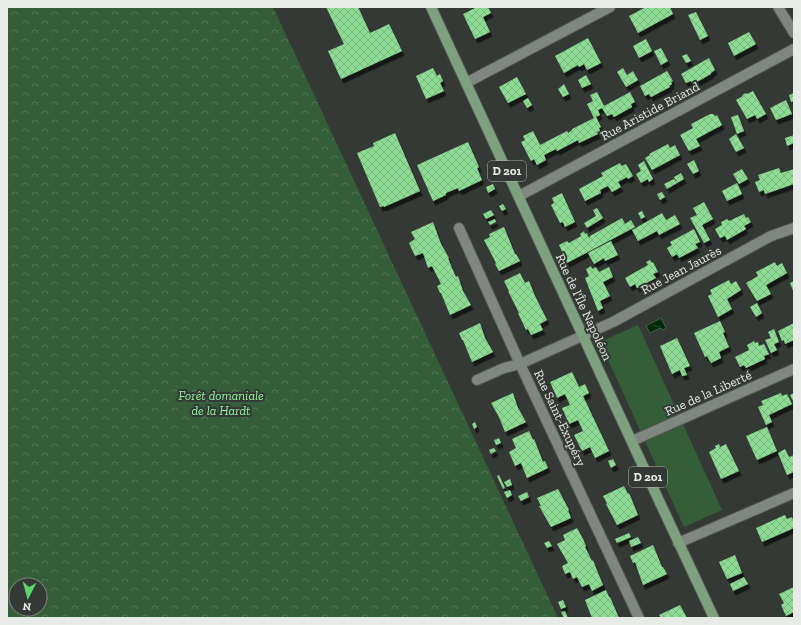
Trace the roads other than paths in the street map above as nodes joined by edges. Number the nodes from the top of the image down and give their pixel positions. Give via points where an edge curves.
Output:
1 (431, 7) edge
2 (610, 7) edge
3 (778, 7) edge
4 (794, 33) edge
5 (794, 49) edge
6 (466, 83) junction
7 (519, 196) junction
8 (459, 228) dead end
9 (794, 228) edge
10 (582, 337) junction
11 (520, 364) junction
12 (794, 369) edge
13 (477, 380) dead end
14 (632, 441) junction
15 (794, 493) edge
16 (678, 543) junction
17 (639, 618) edge
18 (714, 618) edge

1 - 6 main road, Rue de l'Île Napoléon / D 201
2 - 6 street
3 - 4 street
5 - 7 street, Rue Aristide Briand
6 - 7 main road, Rue de l'Île Napoléon / D 201
7 - 10 main road, Rue de l'Île Napoléon / D 201
8 - 11 street, Rue Saint-Exupéry
9 - 10 street, Rue Jean Jaurès via 771,236
10 - 11 street, Rue Jean Jaurès
10 - 14 main road, Rue de l'Île Napoléon / D 201
11 - 13 street, Rue Jean Jaurès
11 - 17 street, Rue Saint-Exupéry
12 - 14 street, Rue de la Liberté
14 - 16 main road, Rue de l'Île Napoléon / D 201
15 - 16 street
16 - 18 main road, Rue de l'Île Napoléon / D 201

